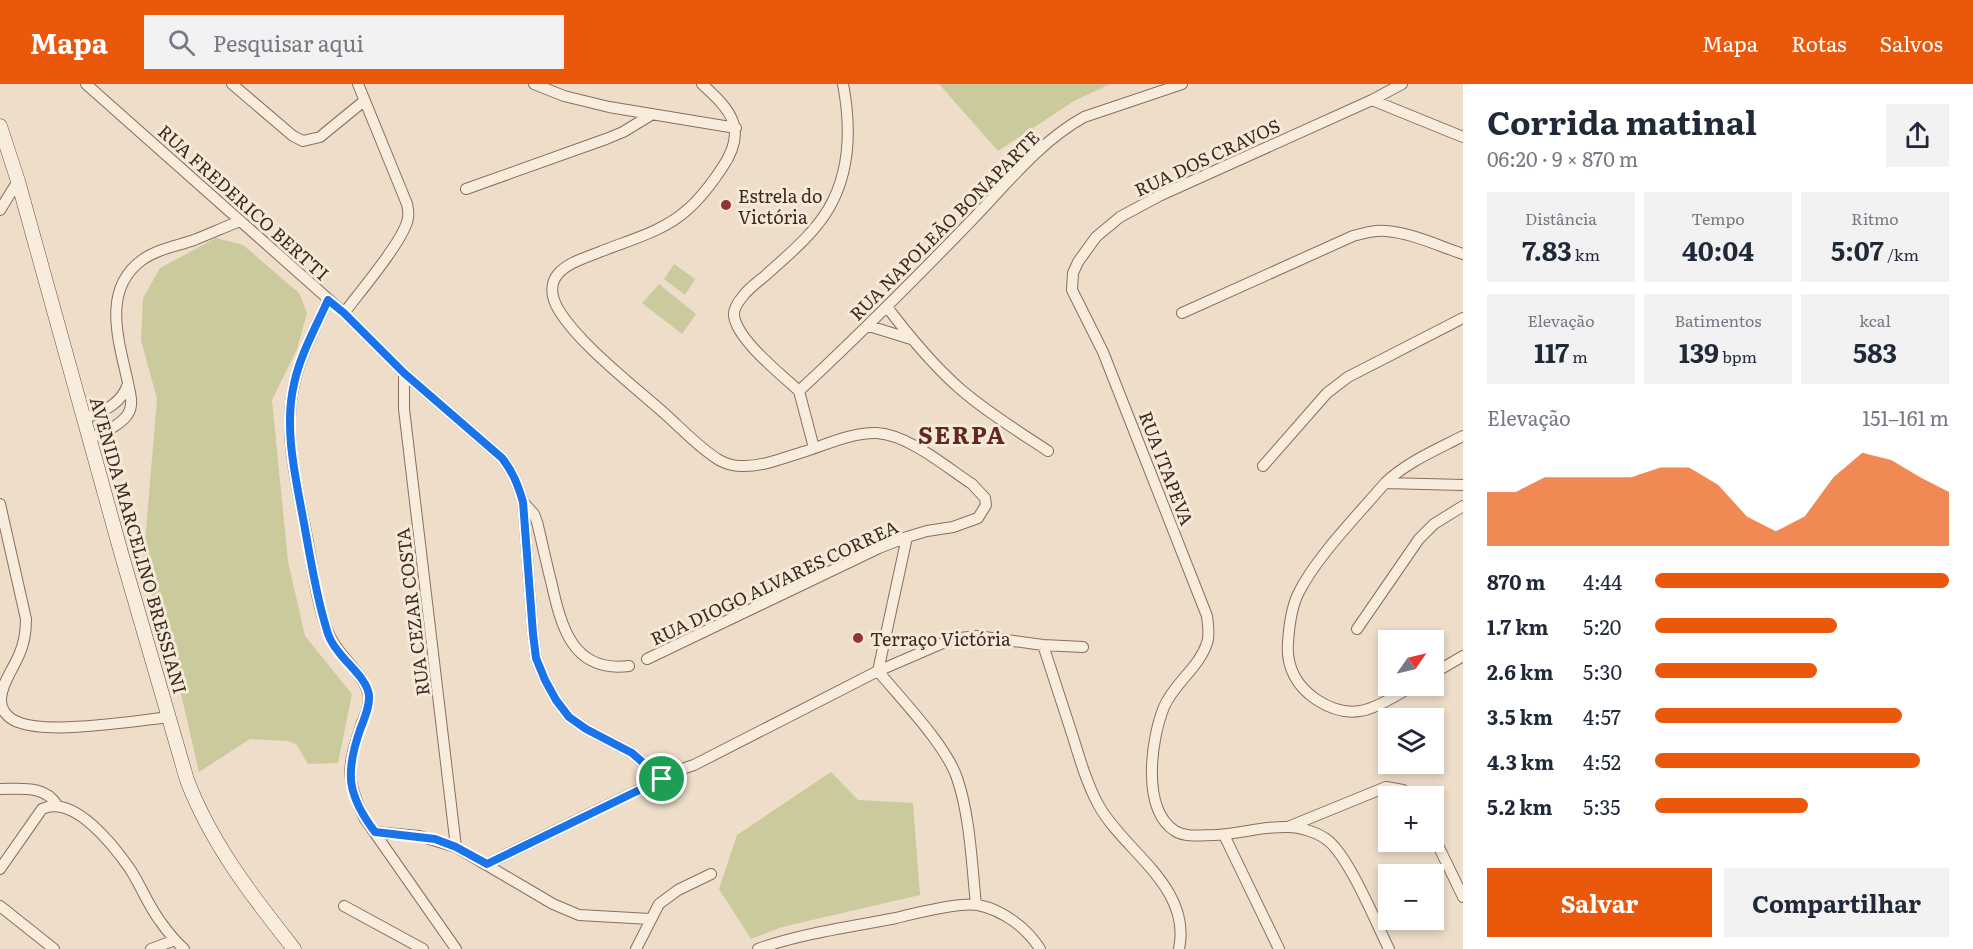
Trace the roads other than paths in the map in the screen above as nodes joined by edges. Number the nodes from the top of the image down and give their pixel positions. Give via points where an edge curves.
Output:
1 (86, 84) edge
2 (232, 84) edge
3 (358, 84) edge
4 (534, 84) edge
5 (702, 84) edge
6 (843, 84) edge
7 (1182, 84) edge
8 (1402, 84) edge
9 (1372, 100) junction
10 (364, 101) junction
11 (651, 114) junction
12 (0, 126) edge
13 (736, 128) junction
14 (1463, 137) edge
15 (18, 182) junction
16 (466, 189) dead end
17 (0, 210) edge
18 (240, 220) junction
19 (1463, 254) edge
20 (328, 300) junction
21 (1076, 301) joint
22 (887, 307) junction
23 (344, 313) junction
24 (1182, 313) dead end
25 (1463, 318) edge
26 (869, 326) junction
27 (911, 339) junction
28 (404, 373) junction
29 (128, 384) junction
30 (799, 391) junction
31 (84, 419) junction
32 (1463, 436) edge
33 (90, 439) junction
34 (814, 448) junction
35 (1048, 451) dead end
36 (1263, 465) dead end
37 (1385, 483) junction
38 (1463, 485) edge
39 (523, 502) junction
40 (0, 504) edge
41 (1463, 506) edge
42 (907, 537) junction
43 (1357, 629) dead end
44 (1043, 645) junction
45 (1083, 647) dead end
46 (1463, 656) edge
47 (647, 658) dead end
48 (629, 666) dead end
49 (1444, 667) edge
50 (878, 671) junction
51 (1395, 696) edge
52 (170, 717) junction
53 (662, 779) junction
54 (0, 789) edge
55 (1378, 790) edge
56 (57, 806) junction
57 (1288, 827) junction
58 (375, 832) junction
59 (1224, 834) junction
60 (456, 847) junction
61 (1441, 852) edge
62 (487, 864) junction
63 (0, 869) edge
64 (711, 874) dead end
65 (1463, 897) edge
66 (976, 905) junction
67 (0, 906) edge
68 (344, 906) dead end
69 (650, 919) junction
70 (800, 938) junction
71 (175, 940) junction
72 (54, 949) edge
73 (151, 949) edge
74 (184, 949) edge
75 (294, 949) edge
76 (423, 949) edge
77 (456, 949) edge
78 (636, 949) edge
79 (758, 949) edge
80 (805, 949) edge
81 (1040, 949) edge
82 (1179, 949) edge
83 (1279, 949) edge
84 (1389, 949) edge

1 - 18 street, RUA FREDERICO BERTTI
2 - 10 street via 303,141 320,137
3 - 10 street
4 - 11 street via 564,96
5 - 13 street via 727,108
6 - 30 street via 849,120 847,151 829,208 817,226 744,295 734,310 738,328 747,340
7 - 22 street, RUA NAPOLEÃO BONAPARTE via 1070,125 1032,156
8 - 9 street, RUA DOS CRAVOS
9 - 14 street
9 - 21 street, RUA DOS CRAVOS via 1120,217 1096,237 1078,262 1071,282
10 - 23 street via 407,204 408,218 393,247
11 - 13 street
11 - 16 street via 624,132
12 - 15 street, AVENIDA MARCELINO BRESSIANI
13 - 34 street via 727,160 687,211 668,224 567,266 553,282 553,295 565,319 595,352 726,464 767,463
15 - 17 street
15 - 31 street, AVENIDA MARCELINO BRESSIANI
18 - 20 street, RUA FREDERICO BERTTI
18 - 29 street via 142,260 120,285 116,320
19 - 24 street via 1427,241 1371,231
20 - 23 street, RUA FREDERICO BERTTI
20 - 58 street via 294,384 290,417 293,460 326,626 334,646 368,692 368,709 349,772 357,802
21 - 59 street, RUA ITAPEVA via 1112,374 1207,616 1208,643 1173,690 1164,709 1155,744 1154,797 1161,814 1176,832 1186,836
22 - 26 street, RUA NAPOLEÃO BONAPARTE
22 - 27 street
23 - 28 street, RUA FREDERICO BERTTI
25 - 36 street via 1348,377 1327,393
26 - 27 street
26 - 30 street, RUA NAPOLEÃO BONAPARTE
27 - 35 street via 968,396
28 - 39 street, RUA FREDERICO BERTTI via 502,458 518,482
28 - 60 street, RUA CEZAR COSTA via 404,409
29 - 31 street via 115,404
29 - 33 street via 132,402 128,414
30 - 34 street
31 - 33 street, AVENIDA MARCELINO BRESSIANI
32 - 37 street via 1415,460
33 - 52 street, AVENIDA MARCELINO BRESSIANI
34 - 42 street, RUA DIOGO ALVARES CORREA via 855,436 890,435 911,444 972,484 985,498 986,505 978,518
37 - 38 street
37 - 51 street via 1312,570 1298,594 1288,630 1287,653 1295,679 1329,708 1362,712
39 - 48 street, RUA FREDERICO BERTTI via 537,522 556,607 570,641 590,661 616,668
39 - 53 street, RUA FREDERICO BERTTI via 533,634 536,658 545,680 569,717 632,753
40 - 52 street via 26,620 26,635 2,691 0,700 5,714 38,727
41 - 43 street via 1419,539
42 - 47 street, RUA DIOGO ALVARES CORREA
42 - 50 street
44 - 45 street
44 - 50 street via 977,636 960,638
44 - 82 street via 1085,776 1099,806 1169,892 1180,927
46 - 49 street
50 - 53 street
50 - 66 street via 957,776
52 - 75 street, AVENIDA MARCELINO BRESSIANI via 203,818 240,878
53 - 62 street
54 - 56 street via 39,790
55 - 57 street
56 - 63 street via 48,806 37,814
56 - 71 street via 70,809 111,843
57 - 59 street
57 - 84 street via 1312,832 1336,848
58 - 60 street via 419,836
58 - 77 street
59 - 83 street
60 - 62 street
61 - 65 street
62 - 69 street via 579,915
64 - 69 street via 666,898
66 - 70 street via 942,908
66 - 81 street via 1015,922
67 - 72 street
68 - 76 street
69 - 78 street
70 - 79 street
70 - 80 street
71 - 73 street
71 - 74 street

